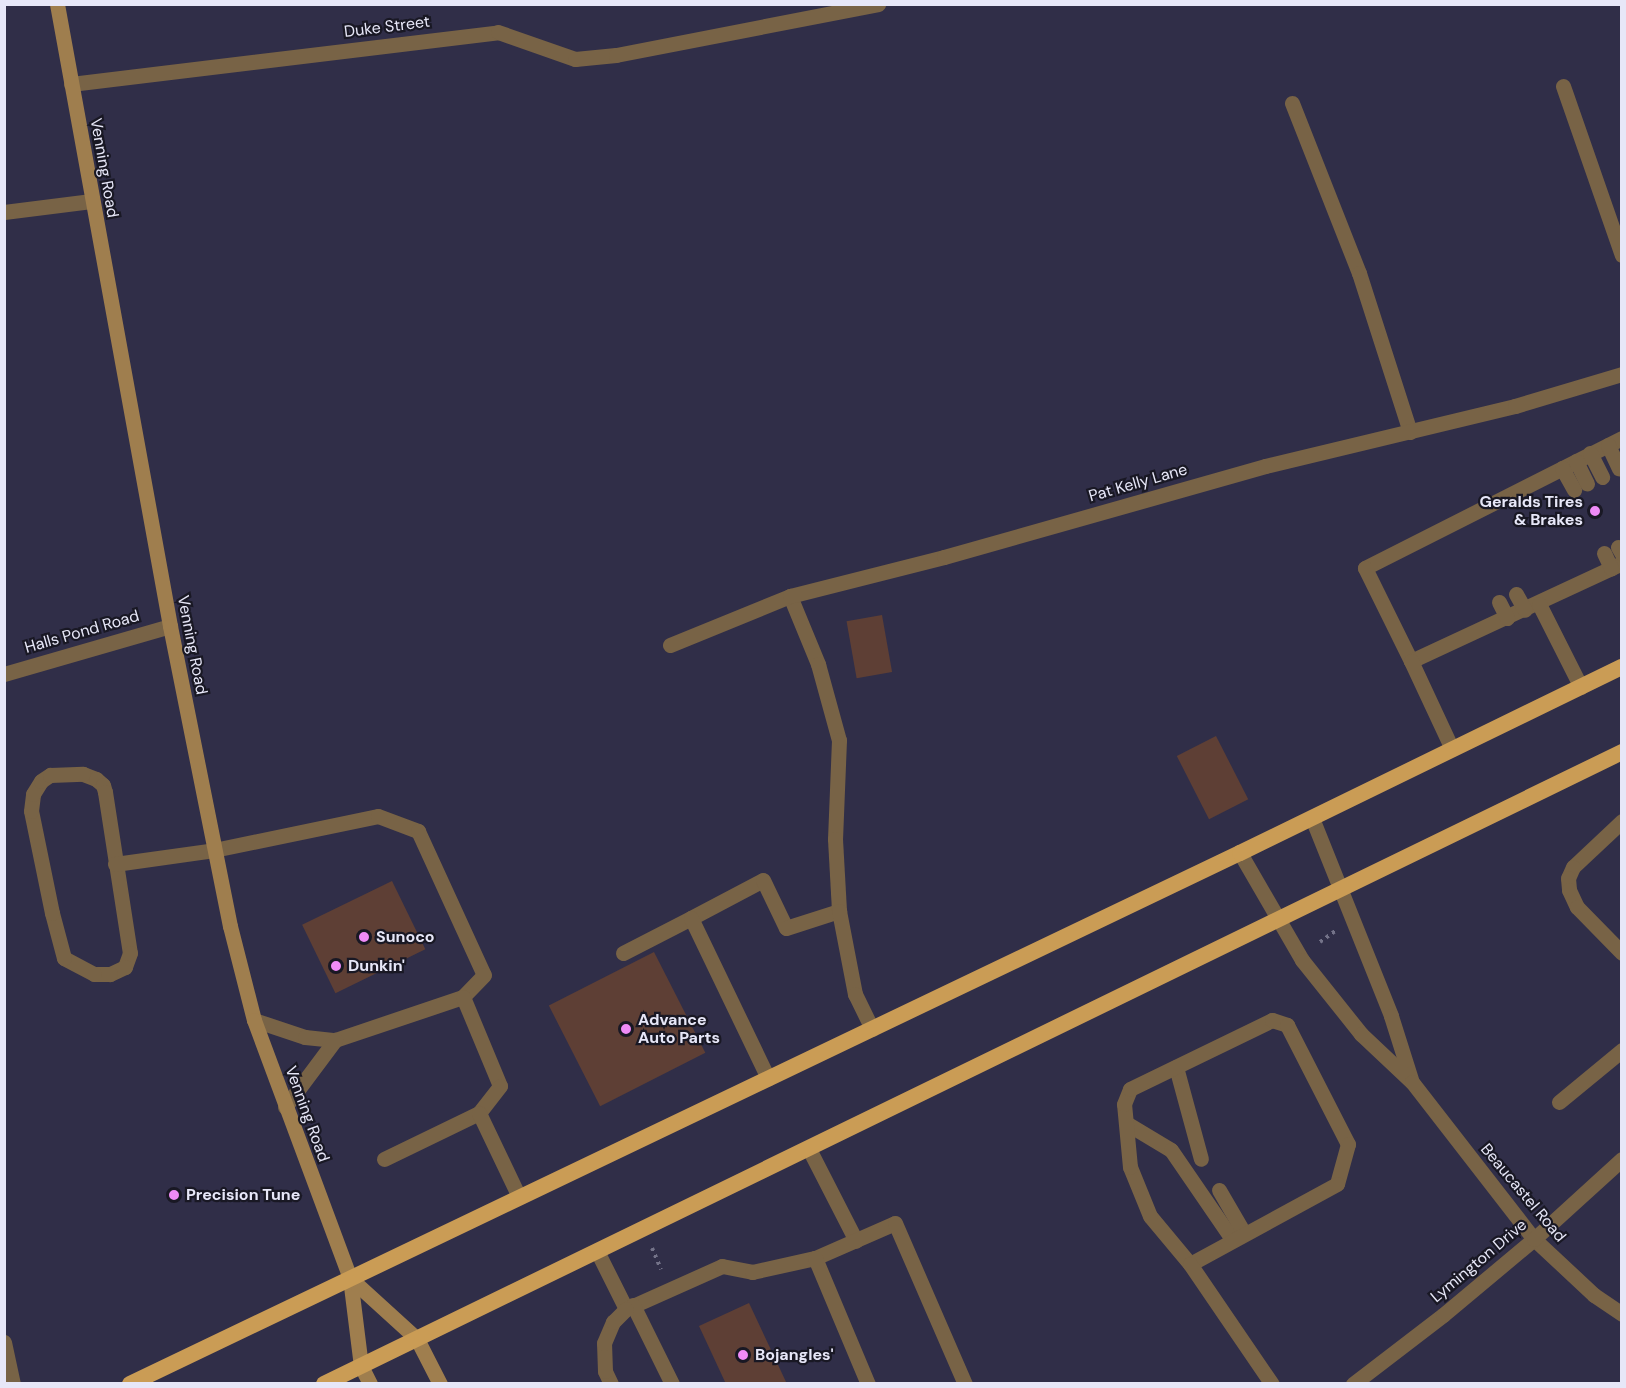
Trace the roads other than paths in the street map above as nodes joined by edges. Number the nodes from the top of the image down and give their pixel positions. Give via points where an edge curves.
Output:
1 (57, 4) edge
2 (878, 4) edge
3 (71, 84) junction
4 (1563, 86) dead end
5 (1292, 104) dead end
6 (91, 201) junction
7 (4, 212) edge
8 (1622, 255) edge
9 (1622, 375) edge
10 (1410, 432) junction
11 (1615, 441) edge
12 (1590, 453) junction
13 (1569, 464) junction
14 (1619, 470) dead end
15 (1602, 477) dead end
16 (1580, 487) dead end
17 (1473, 513) junction
18 (1481, 527) dead end
19 (1615, 551) edge
20 (1616, 566) edge
21 (1516, 594) dead end
22 (790, 596) junction
23 (1499, 602) dead end
24 (1532, 607) junction
25 (1507, 618) junction
26 (170, 626) junction
27 (670, 645) dead end
28 (1411, 661) junction
29 (1622, 667) edge
30 (4, 674) edge
31 (1581, 687) junction
32 (1452, 750) junction
33 (1622, 752) edge
34 (1312, 818) junction
35 (1622, 821) edge
36 (214, 850) junction
37 (1240, 853) junction
38 (115, 864) junction
39 (1342, 888) junction
40 (839, 911) junction
41 (691, 918) junction
42 (1278, 921) junction
43 (623, 953) dead end
44 (1622, 953) edge
45 (462, 997) junction
46 (254, 1020) junction
47 (872, 1029) junction
48 (335, 1040) junction
49 (1622, 1050) edge
50 (1176, 1067) junction
51 (768, 1078) junction
52 (1412, 1082) junction
53 (1558, 1102) dead end
54 (285, 1107) junction
55 (479, 1113) junction
56 (1126, 1123) junction
57 (809, 1149) junction
58 (384, 1159) dead end
59 (1202, 1159) dead end
60 (1622, 1159) edge
61 (1219, 1190) dead end
62 (519, 1197) junction
63 (1238, 1236) junction
64 (1534, 1239) junction
65 (856, 1241) junction
66 (597, 1251) junction
67 (815, 1258) junction
68 (1190, 1264) junction
69 (350, 1278) junction
70 (630, 1307) junction
71 (1622, 1314) edge
72 (417, 1339) junction
73 (4, 1342) edge
74 (361, 1366) junction
75 (9, 1377) edge
76 (130, 1383) edge
77 (324, 1383) edge
78 (370, 1383) edge
79 (440, 1383) edge
80 (611, 1383) edge
81 (672, 1383) edge
82 (868, 1383) edge
83 (965, 1383) edge
84 (1272, 1383) edge
85 (1353, 1383) edge

1 - 3 main road, Venning Road
2 - 3 street, Duke Street via 616,55 575,59 498,32
3 - 6 main road, Venning Road
4 - 8 street
5 - 10 street via 1359,273
6 - 7 street
6 - 26 main road, Venning Road
9 - 10 street, Pat Kelly Lane
10 - 22 street, Pat Kelly Lane via 1265,466 944,557
11 - 12 street
11 - 14 street
12 - 13 street
12 - 15 street
13 - 16 street
13 - 17 street
17 - 18 street
17 - 28 street via 1461,528 1365,568
19 - 20 street
20 - 24 street
21 - 24 street
22 - 27 street, Pat Kelly Lane
22 - 40 street via 818,664 839,740 835,838
23 - 25 street
24 - 25 street
24 - 31 street
25 - 28 street
26 - 30 street, Halls Pond Road
26 - 36 main road, Venning Road
28 - 32 street
29 - 31 highway
31 - 32 highway
32 - 34 highway
33 - 39 highway
34 - 37 highway
34 - 39 street, Beaucastel Road
35 - 44 street via 1573,867 1568,878 1577,907
36 - 38 street
36 - 45 street via 378,816 418,831 484,975
36 - 46 main road, Venning Road via 242,983
37 - 42 street, Beaucastel Road
37 - 47 highway
38 - 38 street via 103,786 83,774 50,774 40,781 31,811 64,958 94,974 110,974 125,967 130,953
39 - 42 highway
39 - 52 street, Beaucastel Road
40 - 41 street via 786,928 763,880
40 - 47 street via 855,993
41 - 43 street
41 - 51 street
42 - 52 street, Beaucastel Road via 1302,960 1361,1034
42 - 57 highway
45 - 48 street
45 - 55 street via 500,1086
46 - 48 street via 305,1036
46 - 54 main road, Venning Road
47 - 51 highway
48 - 54 street
49 - 53 street
50 - 56 street via 1130,1089 1124,1104
50 - 59 street
50 - 63 street via 1272,1020 1287,1025 1348,1144 1337,1184
51 - 62 highway
52 - 64 street, Beaucastel Road
54 - 69 main road, Venning Road
55 - 58 street
55 - 62 street
56 - 63 street via 1171,1150
56 - 68 street via 1130,1167 1150,1216
57 - 65 street
57 - 66 highway
60 - 64 street, Lymington Drive
61 - 63 street
62 - 69 highway
63 - 68 street
64 - 71 street, Beaucastel Road
64 - 85 street, Lymington Drive
65 - 67 street
65 - 83 street via 895,1223
66 - 70 street
66 - 72 highway
67 - 70 street via 752,1272 722,1266
67 - 82 street
68 - 84 street
69 - 72 main road
69 - 74 main road
69 - 76 highway
70 - 80 street via 613,1322 604,1343 605,1371
70 - 81 street
72 - 74 highway
72 - 79 main road
73 - 75 street
74 - 77 highway
74 - 78 main road

